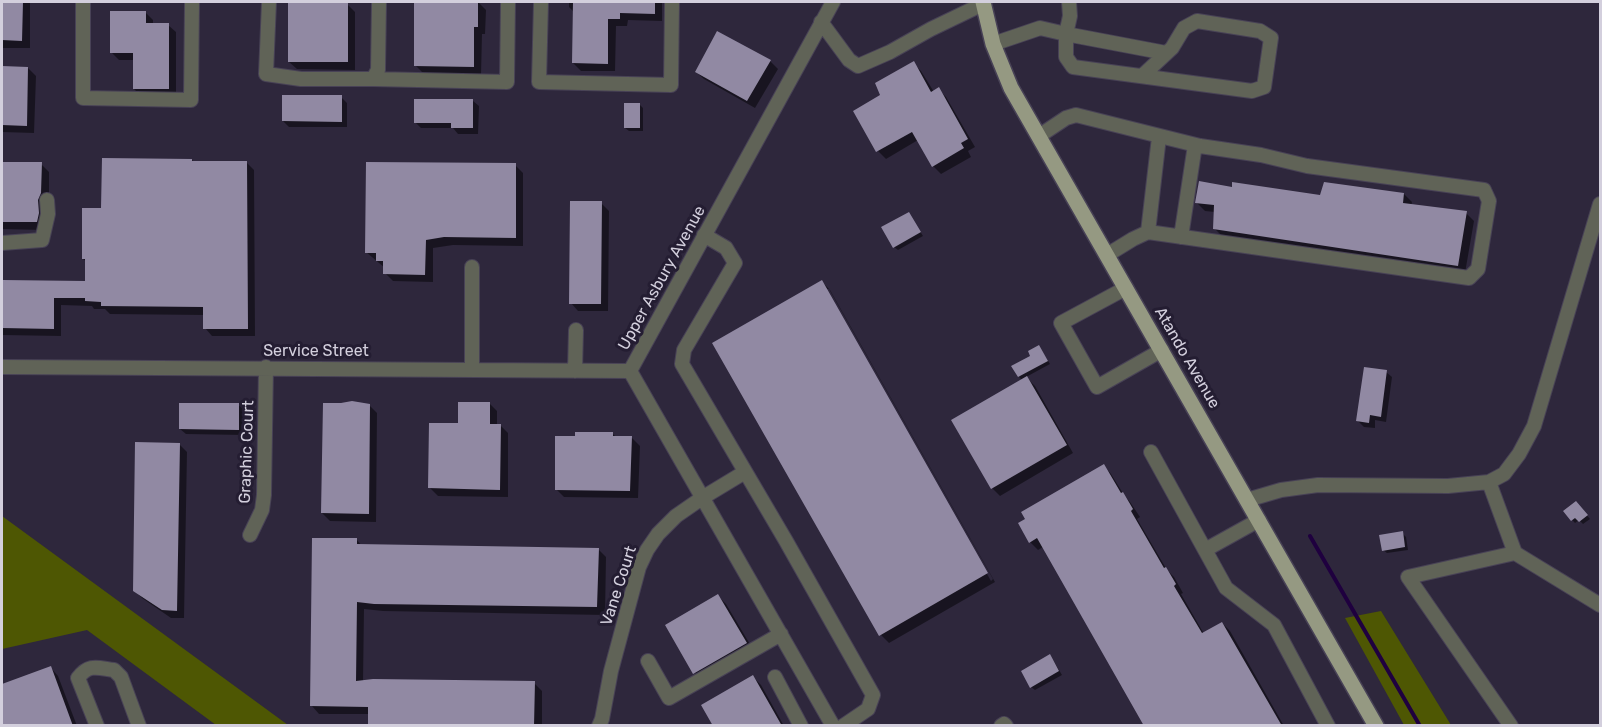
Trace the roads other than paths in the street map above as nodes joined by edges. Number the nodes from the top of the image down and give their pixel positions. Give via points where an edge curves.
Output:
1 (83, 2) edge
2 (192, 2) edge
3 (268, 2) edge
4 (379, 2) edge
5 (508, 2) edge
6 (541, 2) edge
7 (672, 2) edge
8 (833, 2) edge
9 (1069, 2) edge
10 (983, 3) edge
11 (821, 22) junction
12 (1066, 34) junction
13 (993, 44) junction
14 (1166, 53) junction
15 (376, 75) junction
16 (1142, 76) junction
17 (1039, 136) junction
18 (1159, 137) junction
19 (1195, 145) junction
20 (47, 200) dead end
21 (1600, 204) edge
22 (1148, 232) junction
23 (704, 235) junction
24 (1181, 237) junction
25 (2, 243) edge
26 (1107, 255) junction
27 (472, 267) dead end
28 (1126, 288) junction
29 (576, 330) dead end
30 (1162, 350) junction
31 (2, 367) edge
32 (266, 367) junction
33 (472, 369) junction
34 (575, 371) junction
35 (630, 371) junction
36 (1151, 452) dead end
37 (745, 472) junction
38 (1489, 482) junction
39 (702, 498) junction
40 (1247, 500) junction
41 (1258, 520) junction
42 (250, 535) dead end
43 (1205, 550) junction
44 (1515, 553) junction
45 (1600, 605) edge
46 (781, 634) junction
47 (648, 661) dead end
48 (775, 677) dead end
49 (605, 723) edge
50 (97, 726) edge
51 (140, 726) edge
52 (801, 726) edge
53 (833, 726) edge
54 (843, 726) edge
55 (1328, 726) edge
56 (1376, 726) edge
57 (1511, 726) edge

1 - 2 street via 83,98 191,100
3 - 15 street via 266,74 301,79
4 - 15 street
5 - 15 street via 507,82
6 - 7 street via 539,82 670,85
8 - 11 street, Upper Asbury Avenue
9 - 12 street
10 - 11 street via 858,66 849,60
10 - 13 main road, Atando Avenue
11 - 23 street, Upper Asbury Avenue
12 - 13 street via 1040,28
12 - 14 street
12 - 16 street via 1066,57 1072,67
13 - 17 main road, Atando Avenue via 1011,88
14 - 16 street
14 - 16 street via 1184,28 1197,21 1260,31 1271,38 1264,87 1252,91
17 - 18 street via 1076,115
17 - 26 main road, Atando Avenue
18 - 19 street
18 - 22 street
19 - 24 street
19 - 24 street via 1307,166 1484,190 1490,201 1478,269 1469,278
20 - 25 street via 42,240
21 - 38 street via 1534,426 1504,474
22 - 24 street
22 - 26 street
23 - 35 street, Upper Asbury Avenue
23 - 37 street via 726,249 735,263 684,350 682,364
26 - 28 main road, Atando Avenue
27 - 33 street
28 - 30 main road, Atando Avenue
28 - 30 street via 1061,323 1097,387
29 - 34 street
30 - 40 main road, Atando Avenue
31 - 32 street, Service Street
32 - 33 street, Service Street
32 - 42 street, Graphic Court via 264,495 262,510
33 - 34 street, Service Street
34 - 35 street, Service Street
35 - 39 street, Upper Asbury Avenue
36 - 43 street
37 - 39 street, Vane Court
37 - 54 street via 873,695 868,709
38 - 40 street via 1449,486 1318,485
38 - 44 street
39 - 46 street, Upper Asbury Avenue
39 - 49 street, Vane Court via 658,534 639,567 610,671
40 - 41 main road, Atando Avenue
41 - 43 street
41 - 56 main road, Atando Avenue
43 - 55 street via 1226,588 1274,625
44 - 45 street
44 - 57 street via 1408,577
46 - 47 street via 669,698
46 - 53 street, Upper Asbury Avenue
48 - 52 street
50 - 51 street via 78,678 90,667 114,670 121,676

